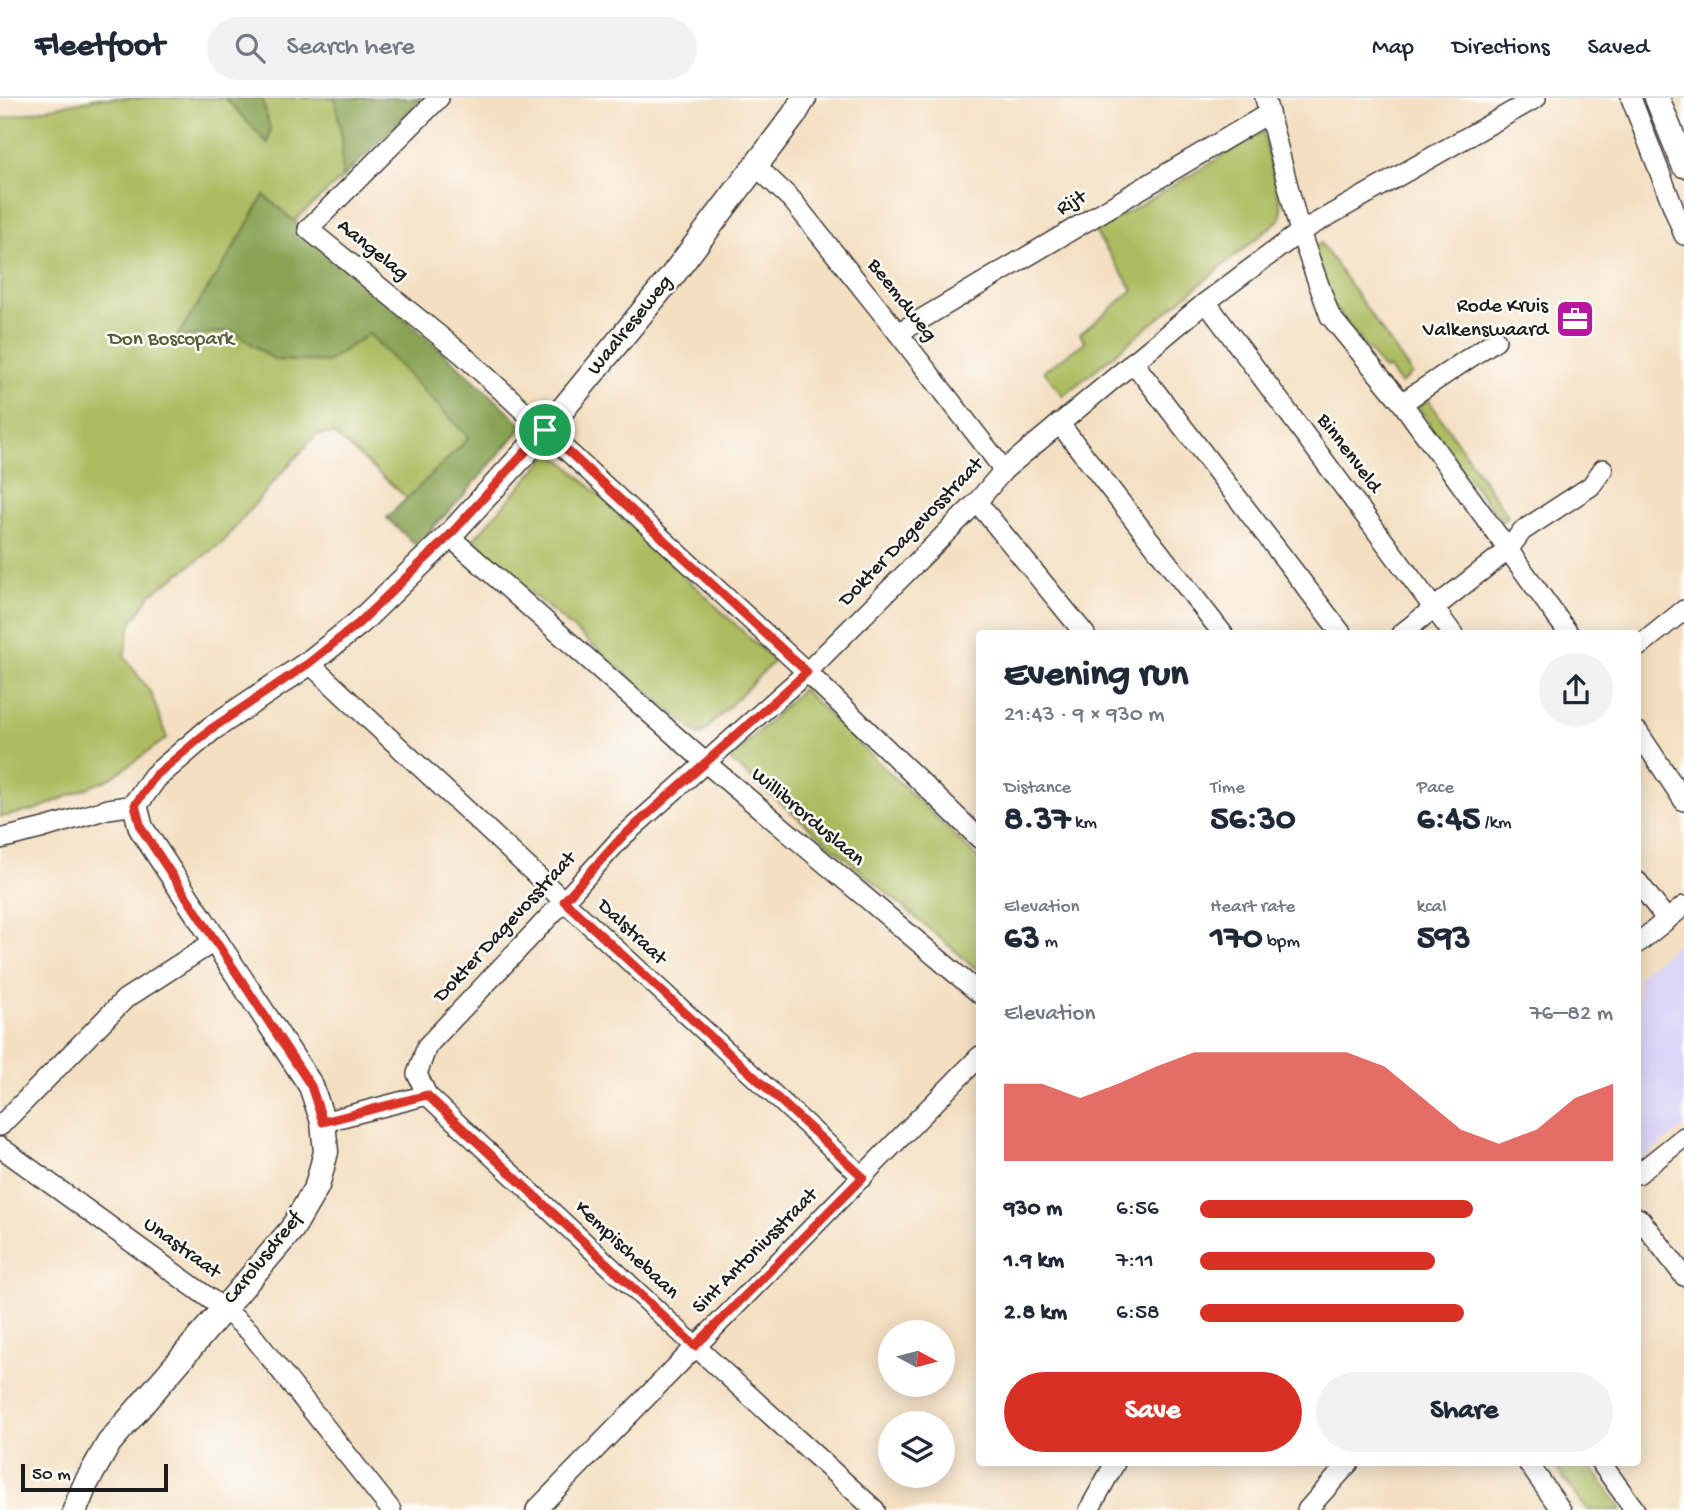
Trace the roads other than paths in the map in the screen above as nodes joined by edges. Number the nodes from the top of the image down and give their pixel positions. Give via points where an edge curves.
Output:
1 (439, 98) edge
2 (804, 98) edge
3 (1536, 98) edge
4 (1631, 98) edge
5 (1657, 98) edge
6 (1267, 106) edge
7 (1684, 165) edge
8 (757, 166) junction
9 (1300, 232) junction
10 (1684, 235) edge
11 (1206, 302) junction
12 (898, 333) junction
13 (1496, 340) dead end
14 (1133, 362) junction
15 (1402, 403) junction
16 (1059, 423) junction
17 (545, 430) junction
18 (1603, 469) dead end
19 (1004, 470) junction
20 (976, 502) junction
21 (449, 536) junction
22 (1508, 550) junction
23 (1434, 608) junction
24 (1684, 610) edge
25 (1082, 630) edge
26 (1220, 630) edge
27 (1339, 630) edge
28 (1406, 630) edge
29 (1449, 630) edge
30 (1566, 630) edge
31 (1641, 645) edge
32 (309, 663) junction
33 (807, 672) junction
34 (1641, 736) edge
35 (706, 763) junction
36 (1684, 801) edge
37 (135, 805) junction
38 (976, 835) edge
39 (0, 839) edge
40 (1641, 886) edge
41 (564, 901) junction
42 (1684, 906) edge
43 (1667, 920) junction
44 (215, 941) junction
45 (1641, 941) edge
46 (976, 991) edge
47 (976, 1060) edge
48 (427, 1095) junction
49 (323, 1122) junction
50 (0, 1126) edge
51 (1684, 1137) edge
52 (0, 1147) edge
53 (1641, 1172) edge
54 (863, 1177) junction
55 (1641, 1221) edge
56 (1682, 1268) edge
57 (224, 1309) junction
58 (695, 1346) junction
59 (1109, 1466) edge
60 (1346, 1466) edge
61 (1530, 1466) edge
62 (1603, 1466) edge
63 (75, 1510) edge
64 (391, 1510) edge
65 (536, 1510) edge
66 (875, 1510) edge
67 (1088, 1510) edge
68 (1307, 1510) edge
69 (1561, 1510) edge
70 (1635, 1510) edge

1 - 17 street, Aangelag via 309,229 462,354
2 - 8 street, Waalreseweg
3 - 9 street, Dokter Dagevosstraat
4 - 10 street
5 - 7 street
6 - 9 street
6 - 12 street, Rijt
8 - 12 street, Beemdweg via 792,200
8 - 17 street, Waalreseweg
9 - 11 street, Dokter Dagevosstraat
9 - 15 street via 1330,316
11 - 14 street, Dokter Dagevosstraat
11 - 23 street, Binnenveld
12 - 19 street, Beemdweg
13 - 15 street
14 - 16 street, Dokter Dagevosstraat
14 - 27 street
15 - 22 street
16 - 19 street, Dokter Dagevosstraat
16 - 26 street
17 - 21 street, Waalreseweg
17 - 33 street
18 - 22 street via 1591,486 1522,531
19 - 20 street, Dokter Dagevosstraat
20 - 25 street
20 - 33 street, Dokter Dagevosstraat
21 - 32 street, Waalreseweg via 359,623
21 - 35 street, Willibrorduslaan
22 - 23 street
22 - 30 street
23 - 28 street
23 - 29 street, Binnenveld
24 - 31 street
32 - 37 street, Waalreseweg via 211,729 155,776
32 - 41 street, Dalstraat
33 - 35 street, Dokter Dagevosstraat
33 - 38 street
34 - 36 street
35 - 41 street, Dokter Dagevosstraat via 621,838
35 - 46 street, Willibrorduslaan
37 - 39 street
37 - 44 street, Carolusdreef via 141,828
40 - 43 street
41 - 48 street, Dokter Dagevosstraat via 427,1046 417,1074
41 - 54 street, Dalstraat
42 - 43 street
43 - 45 street
44 - 49 street, Carolusdreef via 311,1086
44 - 50 street via 125,999
47 - 54 street, Sint Antoniusstraat
48 - 49 street
48 - 58 street, Kempischebaan
49 - 57 street, Carolusdreef via 326,1152 317,1186 292,1228
51 - 53 street
52 - 57 street, Unastraat
54 - 58 street, Sint Antoniusstraat
55 - 56 street
57 - 63 street, Carolusdreef via 109,1443
57 - 64 street, Unastraat via 249,1331
58 - 65 street, Sint Antoniusstraat
58 - 66 street, Kempischebaan
59 - 67 street
60 - 68 street
61 - 69 street
62 - 70 street

